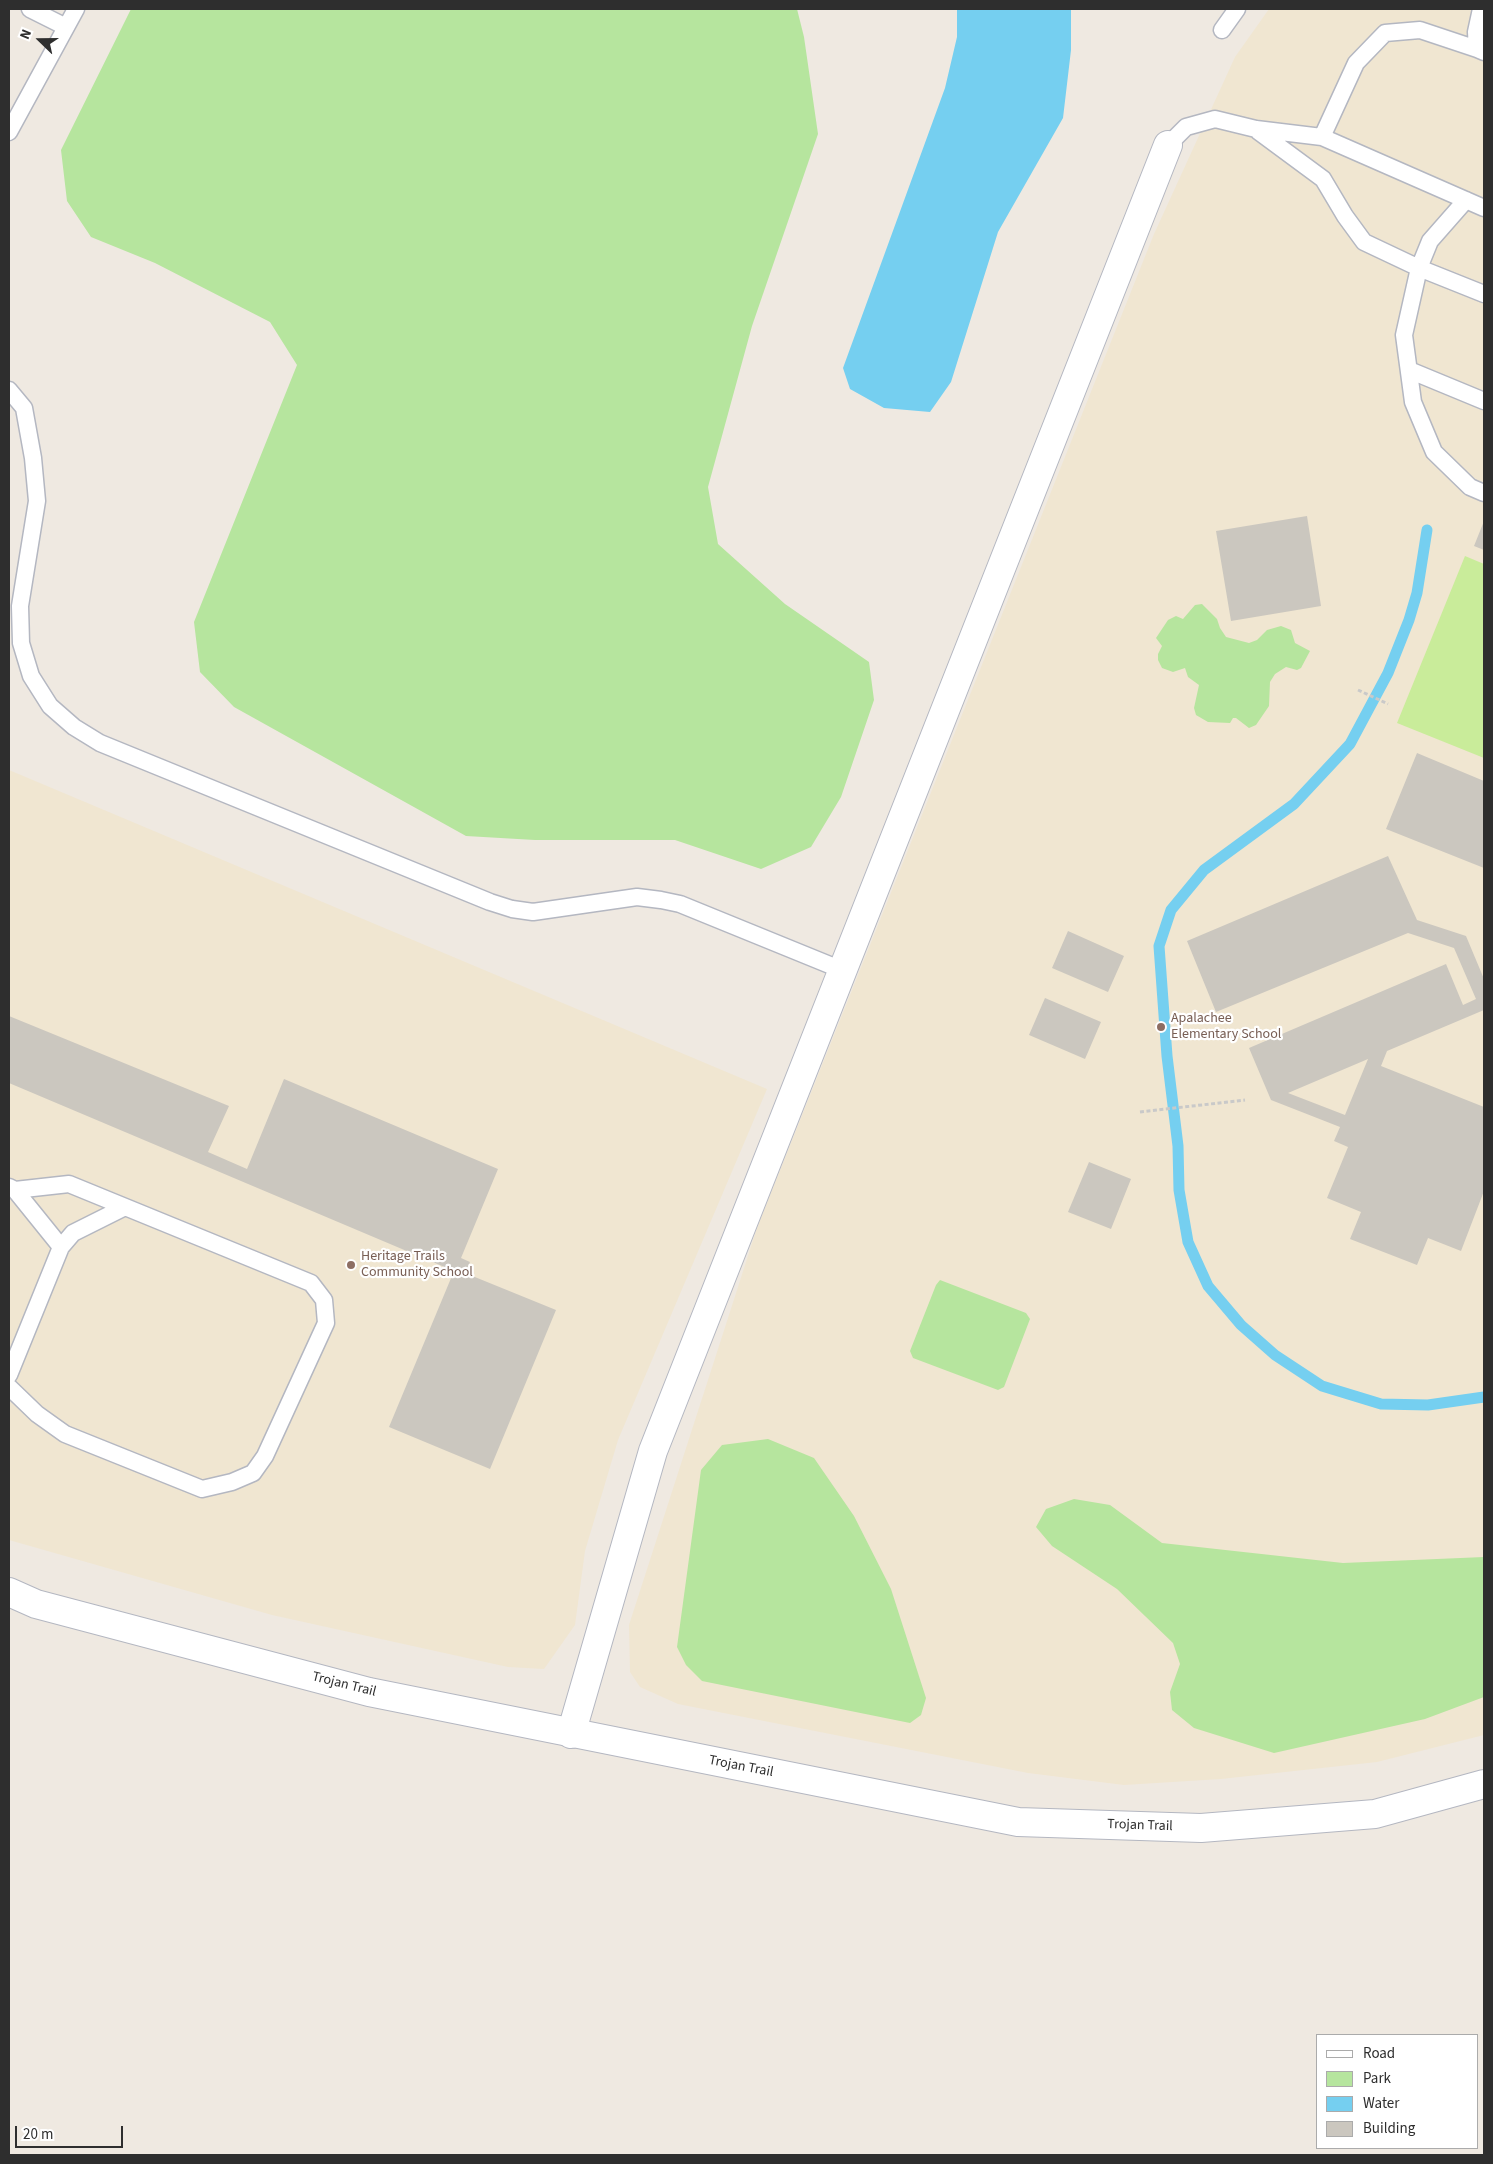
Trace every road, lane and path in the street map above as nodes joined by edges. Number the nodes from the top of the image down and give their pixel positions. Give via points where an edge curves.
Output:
1 (30, 9) edge
2 (76, 9) edge
3 (1237, 9) edge
4 (1481, 9) edge
5 (66, 27) junction
6 (1222, 30) dead end
7 (1481, 50) edge
8 (1256, 129) junction
9 (9, 132) edge
10 (1322, 137) junction
11 (1168, 145) joint
12 (1466, 200) junction
13 (1484, 208) edge
14 (1419, 268) junction
15 (1484, 294) edge
16 (1409, 370) junction
17 (9, 390) edge
18 (1484, 401) edge
19 (1484, 493) edge
20 (1358, 690) dead end
21 (1388, 704) dead end
22 (842, 970) junction
23 (1245, 1100) dead end
24 (1140, 1112) dead end
25 (12, 1189) edge
26 (126, 1207) junction
27 (61, 1246) junction
28 (9, 1375) edge
29 (9, 1387) edge
30 (9, 1592) edge
31 (571, 1734) junction
32 (1484, 1784) edge

1 - 5 lane
2 - 5 lane
3 - 6 lane
4 - 7 lane via 1476,32
5 - 9 lane
7 - 10 lane via 1420,30 1385,33 1356,63
8 - 10 lane
8 - 11 lane via 1215,119 1186,127
8 - 14 lane via 1322,179 1364,242
10 - 12 lane
11 - 22 street
12 - 13 lane
12 - 14 lane via 1430,241
14 - 15 lane
14 - 16 lane via 1404,335
16 - 18 lane
16 - 19 lane via 1413,402 1434,452 1470,487
17 - 22 lane via 24,408 37,501 20,606 21,643 31,676 50,706 74,727 100,743 512,909 532,912 637,898 661,900 680,904
20 - 21 path
22 - 31 street via 654,1451
23 - 24 path
25 - 26 lane via 69,1184
25 - 27 lane
26 - 27 lane via 73,1233
26 - 29 lane via 311,1283 324,1300 326,1323 265,1456 253,1473 202,1490 65,1434 37,1414
27 - 28 lane
30 - 31 street, Trojan Trail via 36,1604 369,1692
31 - 32 street, Trojan Trail via 1018,1822 1201,1828 1375,1814

